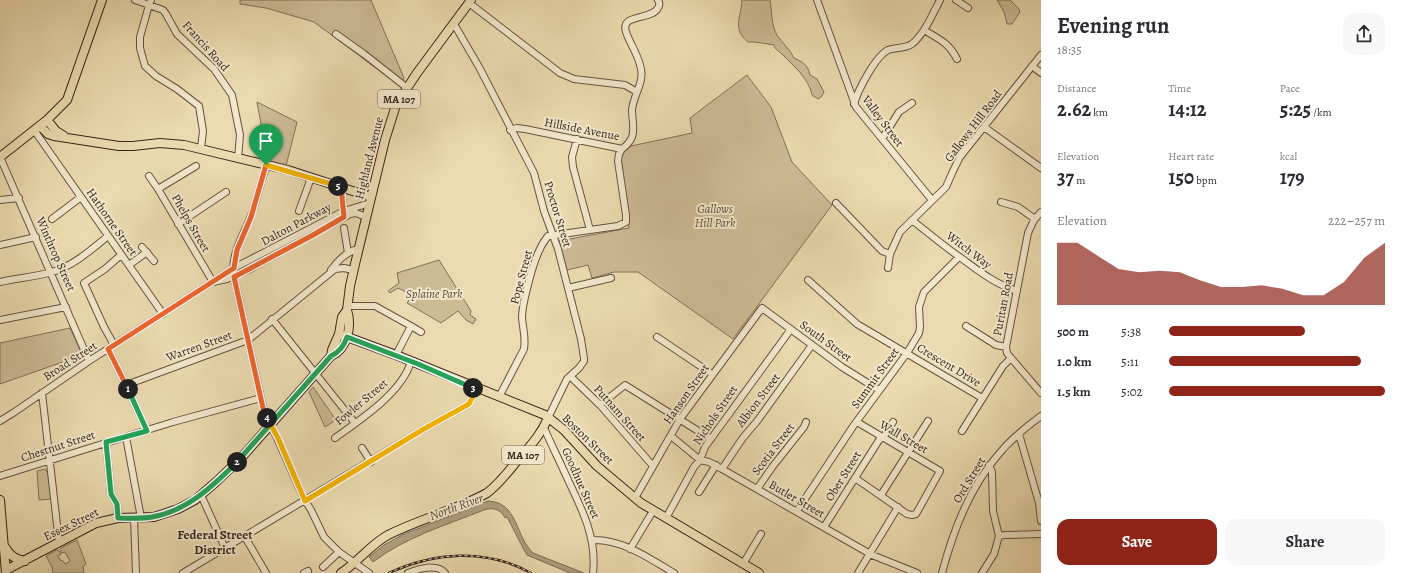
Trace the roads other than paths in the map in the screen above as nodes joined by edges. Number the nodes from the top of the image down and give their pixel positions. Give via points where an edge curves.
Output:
1 (102, 0) edge
2 (135, 0) edge
3 (658, 0) edge
4 (817, 0) edge
5 (940, 0) edge
6 (956, 0) edge
7 (470, 2) edge
8 (150, 3) edge
9 (968, 8) dead end
10 (454, 24) junction
11 (924, 30) junction
12 (336, 34) dead end
13 (1041, 55) edge
14 (957, 59) dead end
15 (1032, 66) junction
16 (1041, 73) edge
17 (406, 87) junction
18 (637, 92) junction
19 (912, 103) dead end
20 (854, 104) junction
21 (47, 120) junction
22 (984, 127) junction
23 (37, 128) junction
24 (510, 130) junction
25 (54, 136) junction
26 (69, 138) junction
27 (577, 139) junction
28 (882, 139) junction
29 (44, 144) junction
30 (201, 148) junction
31 (622, 149) junction
32 (0, 157) edge
33 (238, 158) junction
34 (266, 165) junction
35 (196, 166) dead end
36 (1041, 168) edge
37 (149, 176) dead end
38 (311, 178) junction
39 (341, 187) junction
40 (158, 190) junction
41 (226, 192) dead end
42 (81, 197) junction
43 (20, 198) junction
44 (0, 200) edge
45 (370, 200) junction
46 (932, 200) junction
47 (1001, 202) dead end
48 (836, 203) dead end
49 (299, 211) dead end
50 (1041, 212) edge
51 (344, 214) junction
52 (366, 217) junction
53 (52, 219) dead end
54 (912, 220) junction
55 (1035, 220) junction
56 (178, 224) junction
57 (344, 228) dead end
58 (590, 230) junction
59 (552, 235) junction
60 (108, 236) junction
61 (36, 237) junction
62 (0, 245) edge
63 (358, 249) junction
64 (348, 252) junction
65 (890, 254) junction
66 (122, 255) junction
67 (959, 256) junction
68 (154, 261) dead end
69 (129, 265) junction
70 (234, 268) junction
71 (888, 268) dead end
72 (353, 270) junction
73 (52, 272) junction
74 (329, 273) junction
75 (234, 277) junction
76 (611, 278) dead end
77 (808, 280) dead end
78 (0, 282) edge
79 (213, 282) junction
80 (568, 288) junction
81 (1017, 290) junction
82 (66, 307) junction
83 (347, 308) junction
84 (762, 308) joint
85 (163, 314) junction
86 (272, 319) junction
87 (0, 320) edge
88 (411, 326) junction
89 (966, 326) dead end
90 (791, 329) junction
91 (421, 332) dead end
92 (343, 336) junction
93 (657, 337) dead end
94 (248, 340) junction
95 (114, 345) junction
96 (812, 345) junction
97 (1006, 347) junction
98 (108, 349) junction
99 (907, 353) junction
100 (396, 356) junction
101 (1011, 358) junction
102 (89, 361) junction
103 (411, 361) junction
104 (316, 374) junction
105 (712, 374) junction
106 (570, 376) junction
107 (1041, 381) edge
108 (126, 385) junction
109 (1035, 386) junction
110 (477, 389) junction
111 (879, 390) junction
112 (1041, 392) edge
113 (42, 393) junction
114 (499, 397) junction
115 (261, 398) junction
116 (982, 398) junction
117 (600, 405) junction
118 (1041, 416) edge
119 (548, 418) junction
120 (680, 419) junction
121 (0, 421) edge
122 (928, 421) dead end
123 (806, 422) dead end
124 (857, 422) junction
125 (892, 422) dead end
126 (355, 423) junction
127 (270, 425) junction
128 (544, 428) junction
129 (147, 431) junction
130 (962, 431) dead end
131 (1019, 434) junction
132 (671, 436) junction
133 (126, 437) junction
134 (335, 438) dead end
135 (882, 438) junction
136 (711, 439) junction
137 (106, 442) junction
138 (362, 448) dead end
139 (909, 452) junction
140 (50, 460) junction
141 (700, 460) junction
142 (371, 462) junction
143 (716, 465) junction
144 (990, 465) junction
145 (653, 466) junction
146 (722, 469) junction
147 (0, 476) edge
148 (855, 478) junction
149 (757, 489) junction
150 (699, 492) dead end
151 (201, 495) junction
152 (881, 495) junction
153 (635, 498) junction
154 (0, 500) edge
155 (305, 501) junction
156 (898, 507) junction
157 (653, 511) junction
158 (796, 511) junction
159 (118, 518) junction
160 (138, 518) junction
161 (666, 518) junction
162 (1041, 521) edge
163 (824, 527) junction
164 (761, 534) dead end
165 (1041, 534) edge
166 (999, 536) junction
167 (245, 537) junction
168 (592, 540) junction
169 (60, 542) junction
170 (4, 544) junction
171 (225, 548) junction
172 (630, 548) junction
173 (339, 552) junction
174 (870, 554) junction
175 (25, 561) junction
176 (355, 563) junction
177 (743, 564) junction
178 (196, 566) junction
179 (323, 567) dead end
180 (4, 572) edge
181 (136, 573) edge
182 (183, 573) edge
183 (198, 573) edge
184 (266, 573) edge
185 (341, 573) edge
186 (369, 573) edge
187 (408, 573) edge
188 (445, 573) edge
189 (593, 573) edge
190 (674, 573) edge
191 (759, 573) edge
192 (858, 573) edge
193 (917, 573) edge
194 (942, 573) edge
195 (982, 573) edge

1 - 21 main road via 67,100
2 - 8 street, Francis Road
3 - 18 street, Hillside Avenue via 659,7 653,14 630,20 626,24 626,33 641,69
4 - 20 street, Valley Street
5 - 11 street
6 - 9 street
7 - 10 main road, Highland Avenue / MA 107
7 - 18 street via 560,73 574,79 625,85
8 - 30 street via 140,37 143,61 149,70 199,106 203,132
8 - 33 street, Francis Road via 163,10 178,34 214,69 232,95 240,135
10 - 17 main road, Highland Avenue / MA 107
10 - 24 street, Proctor Street via 479,67
11 - 14 street via 948,45
11 - 20 street via 910,45 892,49 880,56 860,88
12 - 17 street
13 - 15 street, Gallows Hill Road
15 - 16 street
15 - 22 street, Gallows Hill Road
17 - 45 main road, Highland Avenue / MA 107 via 392,114
18 - 31 street, Hillside Avenue via 632,110 632,136
19 - 28 street via 899,112
20 - 28 street, Valley Street
21 - 23 main road
21 - 26 main road via 56,131
22 - 36 street
22 - 46 street, Gallows Hill Road via 960,157 946,187
23 - 25 main road
23 - 29 street, Hathorne Street
23 - 32 main road
24 - 27 street, Hillside Avenue via 525,128
24 - 59 street, Proctor Street via 534,174
25 - 26 main road
25 - 29 street via 46,138
26 - 30 main road via 119,146 168,143
27 - 31 street, Hillside Avenue
27 - 58 street via 572,167
28 - 46 street, Valley Street
29 - 42 street, Hathorne Street
30 - 33 main road
31 - 58 street via 618,154 618,161 626,222 618,226
32 - 43 street, Winthrop Street
33 - 34 main road
34 - 38 main road
34 - 70 street via 251,217 237,250
35 - 40 street
37 - 40 street, Phelps Street
38 - 39 main road
38 - 49 street
39 - 45 main road
39 - 51 street
40 - 56 street, Phelps Street
41 - 56 street
42 - 53 street
42 - 60 street, Hathorne Street
43 - 44 street
43 - 61 street, Winthrop Street
45 - 51 street, Dalton Parkway
45 - 52 main road, Highland Avenue / MA 107
46 - 54 street, Gallows Hill Road
47 - 55 street via 1016,207
48 - 65 street via 882,251
50 - 55 street, Puritan Road
51 - 52 street, Dalton Parkway via 354,213
51 - 70 street, Dalton Parkway
51 - 75 street, Dalton Parkway via 313,235
52 - 63 main road, Highland Avenue / MA 107
54 - 65 street, Gallows Hill Road via 900,232
54 - 67 street, Witch Way
55 - 81 street, Puritan Road via 1028,233
56 - 79 street, Phelps Street
57 - 64 street
58 - 59 street
59 - 80 street, Proctor Street
59 - 114 street, Pope Street via 548,236 540,248 529,282 522,315 524,349
60 - 66 street, Hathorne Street
60 - 73 street via 76,261
61 - 62 street
61 - 73 street, Winthrop Street
63 - 64 street, Warren Street
63 - 72 main road, Essex Street / MA 107
64 - 74 street, Warren Street via 337,261
65 - 71 street, Gallows Hill Road
66 - 69 street, Hathorne Street
66 - 95 street via 84,283
67 - 81 street, Witch Way via 991,280
67 - 99 street, Summit Street via 924,292 919,307 920,330
68 - 69 street via 145,250
69 - 85 street, Hathorne Street
70 - 75 street
70 - 79 street, Broad Street
72 - 74 street, Warren Street via 341,268
72 - 83 main road, Essex Street / MA 107
73 - 78 street
73 - 82 street, Winthrop Street
74 - 86 street, Warren Street
75 - 79 street, Broad Street
75 - 94 street
76 - 80 street
77 - 99 street, Crescent Drive via 858,324
79 - 85 street, Broad Street
80 - 106 street, Proctor Street via 584,358 582,365
81 - 97 street, Puritan Road
82 - 87 street
82 - 102 street, Winthrop Street
83 - 88 street via 375,306
83 - 92 main road, Essex Street / MA 107 via 349,317
84 - 90 street, South Street
84 - 105 street, Hanson Street
85 - 95 street, Broad Street
86 - 94 street, Warren Street
86 - 104 street
88 - 91 street
88 - 100 street
89 - 97 street via 996,345
90 - 96 street, South Street
90 - 136 street, Nichols Street
92 - 100 main road, Boston Street
92 - 104 main road, Essex Street via 342,348 331,356
93 - 105 street
94 - 108 street, Warren Street
94 - 115 street
95 - 98 street, Broad Street
96 - 111 street, South Street
96 - 146 street, Albion Street
97 - 101 street, Puritan Road
98 - 102 street, Broad Street
98 - 108 street
99 - 111 street, Summit Street
99 - 116 street, Crescent Drive
100 - 103 main road, Boston Street
101 - 109 street, Puritan Road
101 - 116 street
102 - 113 street, Broad Street
103 - 110 main road, Boston Street
103 - 126 street, Fowler Street via 409,370 392,392
104 - 126 street
104 - 127 main road, Essex Street
105 - 120 street, Hanson Street
106 - 117 street, Putnam Street
106 - 119 street, Proctor Street via 564,383
107 - 109 street
108 - 129 street
109 - 112 street, Puritan Road
110 - 114 main road, Boston Street
110 - 142 street via 469,404
111 - 124 street, Summit Street
113 - 121 street, Broad Street
113 - 140 street
114 - 119 main road, Boston Street
115 - 127 street
115 - 129 street, Chestnut Street
116 - 130 street
117 - 120 street via 625,385
117 - 145 street, Putnam Street
118 - 131 street, Ord Street
119 - 128 main road, MA 107
119 - 153 main road, Boston Street via 564,430 597,466
120 - 132 street, Hanson Street
120 - 136 street
122 - 139 street
123 - 149 street, Scotia Street
124 - 135 street, Wall Street
124 - 158 street, Summit Street
125 - 135 street, Ober Street
126 - 134 street, Fowler Street
127 - 151 main road, Essex Street via 233,466
127 - 155 street
128 - 168 street, Goodhue Street via 582,508
128 - 176 main road, MA 107 via 487,493 386,536 370,547
129 - 133 street, Chestnut Street
131 - 144 street, Ord Street
131 - 162 street via 1039,503
132 - 141 street, Butler Street
132 - 145 street, Hanson Street
133 - 137 street, Chestnut Street
133 - 160 street
135 - 139 street, Wall Street
135 - 148 street, Ober Street
136 - 141 street, Nichols Street
137 - 140 street, Chestnut Street
137 - 159 street via 111,494 117,504
138 - 142 street
139 - 152 street
139 - 156 street, Wall Street via 940,471 916,514 907,514
140 - 147 street, Chestnut Street
140 - 169 street
141 - 143 street, Butler Street
141 - 161 street, Nichols Street
142 - 155 street
143 - 146 street, Butler Street
143 - 150 street
144 - 166 street via 993,511
144 - 194 street, Ord Street via 966,505
145 - 153 street, Hanson Street
146 - 149 street, Butler Street
148 - 152 street
148 - 163 street, Ober Street
149 - 158 street, Butler Street
151 - 160 main road, Essex Street via 178,509 154,517
151 - 171 street
152 - 156 street
153 - 157 main road, Boston Street
154 - 170 main road
155 - 167 street
155 - 173 street via 324,537
156 - 174 street
157 - 161 main road, Boston Street
157 - 172 street
158 - 163 street, Butler Street
159 - 160 main road, Essex Street
159 - 169 main road, Essex Street via 96,523
160 - 181 street
161 - 177 main road, Boston Street
163 - 174 street, Butler Street
164 - 177 street
165 - 166 street
166 - 195 street via 994,554
167 - 171 street
167 - 184 street
168 - 172 street via 612,541
168 - 189 street, Goodhue Street
169 - 175 main road, Essex Street
170 - 175 main road via 9,554
170 - 180 main road
171 - 178 street
172 - 190 street
173 - 176 street
173 - 179 street
174 - 192 street
174 - 193 street, Butler Street
175 - 180 main road, Essex Street
176 - 185 main road, MA 107
176 - 186 street
177 - 191 main road, Boston Street
178 - 182 street
178 - 183 street
187 - 188 street via 419,569 437,568

